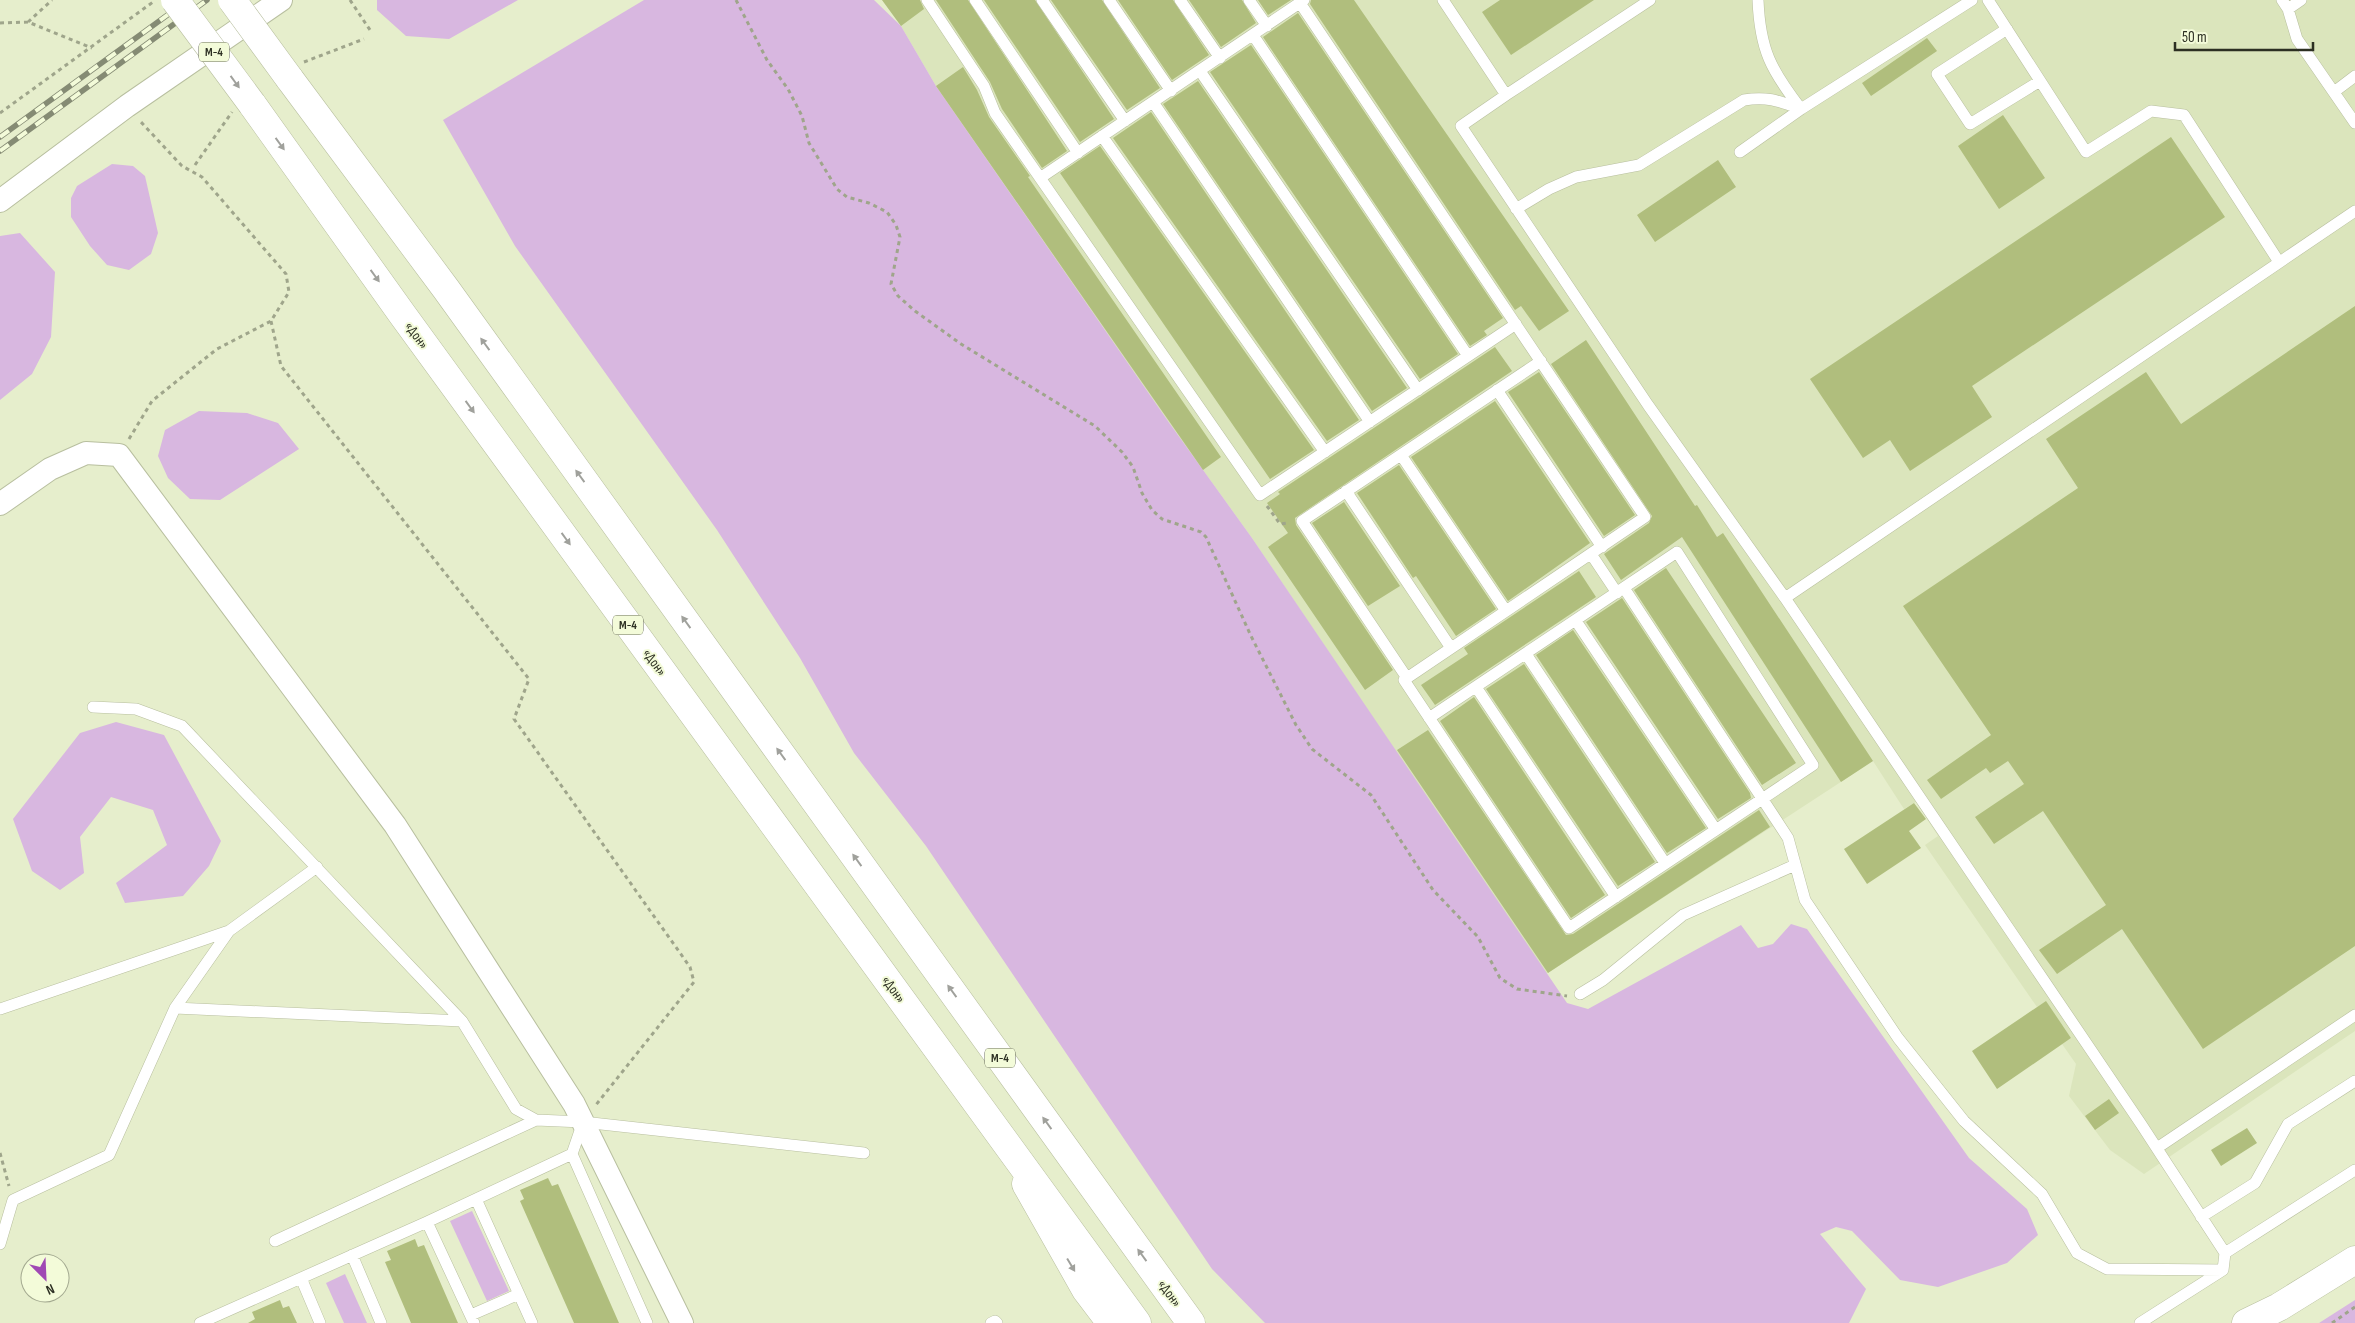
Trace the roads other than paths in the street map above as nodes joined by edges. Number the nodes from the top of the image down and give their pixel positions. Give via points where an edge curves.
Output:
1 (176, 0) edge
2 (232, 0) edge
3 (281, 0) edge
4 (927, 0) edge
5 (975, 0) edge
6 (1042, 0) edge
7 (1110, 0) edge
8 (1180, 0) edge
9 (1249, 0) edge
10 (1443, 0) edge
11 (1650, 0) edge
12 (1758, 0) edge
13 (1972, 0) edge
14 (1988, 0) edge
15 (2301, 0) edge
16 (1302, 1) edge
17 (2285, 4) edge
18 (1267, 26) junction
19 (2007, 29) junction
20 (1253, 36) junction
21 (1220, 58) junction
22 (1200, 71) junction
23 (2355, 76) edge
24 (2040, 81) junction
25 (1170, 90) junction
26 (2334, 92) junction
27 (1506, 95) junction
28 (1153, 102) junction
29 (1801, 109) junction
30 (1125, 121) junction
31 (2355, 123) edge
32 (1102, 136) junction
33 (1740, 152) dead end
34 (1078, 153) junction
35 (1040, 178) junction
36 (0, 201) edge
37 (1516, 209) junction
38 (2355, 211) edge
39 (2279, 262) junction
40 (1516, 324) junction
41 (1468, 356) junction
42 (1541, 361) junction
43 (1418, 390) junction
44 (1497, 390) junction
45 (1370, 422) junction
46 (1325, 452) junction
47 (1401, 455) junction
48 (1346, 491) junction
49 (0, 504) edge
50 (1602, 546) junction
51 (1590, 554) junction
52 (1620, 590) junction
53 (1785, 598) junction
54 (1506, 611) junction
55 (1576, 621) junction
56 (1451, 648) junction
57 (1526, 654) junction
58 (1407, 678) junction
59 (1476, 687) junction
60 (93, 707) dead end
61 (1429, 718) junction
62 (1762, 798) junction
63 (1716, 830) junction
64 (1665, 863) junction
65 (1796, 865) junction
66 (316, 867) junction
67 (1616, 897) junction
68 (229, 931) junction
69 (1580, 994) road end
70 (175, 1008) junction
71 (0, 1009) edge
72 (2355, 1016) edge
73 (462, 1021) junction
74 (2355, 1081) edge
75 (536, 1120) junction
76 (583, 1122) junction
77 (1007, 1145) junction
78 (2156, 1148) junction
79 (864, 1152) dead end
80 (572, 1154) junction
81 (2355, 1170) edge
82 (476, 1199) junction
83 (2201, 1217) junction
84 (427, 1222) junction
85 (275, 1241) dead end
86 (0, 1244) edge
87 (2225, 1253) junction
88 (352, 1255) junction
89 (2355, 1260) edge
90 (2223, 1270) junction
91 (301, 1278) junction
92 (1086, 1290) junction
93 (518, 1294) junction
94 (2269, 1315) edge
95 (473, 1319) edge
96 (207, 1322) edge
97 (320, 1323) edge
98 (381, 1323) edge
99 (532, 1323) edge
100 (647, 1323) edge
101 (682, 1323) edge
102 (991, 1323) edge
103 (997, 1323) edge
104 (1101, 1323) edge
105 (1111, 1323) edge
106 (1137, 1323) edge
107 (1191, 1323) edge
108 (2140, 1323) edge
109 (2246, 1323) edge

1 -> 77 main road, «Дон» / М-4, bridge via 242,108
107 -> 2 main road, «Дон» / М-4, bridge via 446,289 296,70
3 - 36 street via 126,106
4 - 35 lane via 984,86 995,112
5 - 34 lane
6 - 30 lane
7 - 25 lane
8 - 21 lane
9 - 18 lane
10 - 27 lane
11 - 27 lane
12 - 29 lane via 1759,29 1767,57
13 - 29 lane
14 - 19 lane
15 - 17 lane
16 - 18 lane
16 - 40 lane
17 - 26 lane via 2297,39
18 - 20 lane
19 - 24 lane
19 - 24 lane via 1937,74 1970,124
20 - 21 lane
20 - 41 lane
21 - 22 lane
22 - 25 lane
22 - 43 lane
23 - 26 lane
24 - 39 lane via 2086,152 2151,111 2184,115
25 - 28 lane
26 - 31 lane
27 - 37 lane via 1461,126
28 - 30 lane
28 - 45 lane
29 - 33 lane
29 - 37 lane via 1760,97 1744,100 1639,165 1576,177
30 - 32 lane
32 - 34 lane
32 - 46 lane
34 - 35 lane
35 - 46 lane via 1260,495
37 - 53 lane
38 - 39 lane
39 - 53 lane
40 - 41 lane
40 - 42 lane
41 - 43 lane
42 - 44 lane
42 - 50 lane via 1645,517
43 - 45 lane
44 - 47 lane
44 - 50 lane
45 - 46 lane
47 - 48 lane
47 - 54 lane
48 - 56 lane
48 - 58 lane via 1302,521
49 - 76 street via 50,470 86,453 119,456 395,825
50 - 51 lane
51 - 52 lane
51 - 54 lane
52 - 55 lane
52 - 62 lane
52 - 62 lane via 1677,552 1813,765
53 - 78 lane
54 - 56 lane
55 - 57 lane
55 - 63 lane
56 - 58 lane
57 - 59 lane
57 - 64 lane
58 - 61 lane via 1404,680
59 - 61 lane
59 - 67 lane
60 - 66 lane via 136,709 182,726
61 - 67 lane via 1569,928
62 - 63 lane
62 - 65 lane via 1788,838
63 - 64 lane
64 - 67 lane
65 - 69 lane via 1683,915 1603,980
65 - 90 lane via 1805,900 1898,1038 1964,1121 2042,1194 2077,1253 2107,1270
66 - 68 lane
66 - 73 lane
68 - 70 lane
68 - 71 lane
70 - 73 lane
70 - 86 lane via 109,1154 13,1200
72 - 78 lane
73 - 75 lane via 516,1109
74 - 83 lane via 2288,1124 2255,1183
75 - 76 lane
75 - 85 lane
76 - 79 lane
76 - 80 lane
76 - 101 street
77 -> 92 main road via 1033,1201
77 - 106 main road, «Дон» / М-4
78 - 83 lane
80 - 82 lane
80 - 100 lane
81 - 87 lane
82 - 84 lane
82 - 93 lane
83 - 87 lane
84 - 88 lane
84 - 95 lane
87 - 90 lane
88 - 91 lane
88 - 98 lane
89 - 94 main road
90 - 108 lane
91 - 96 lane
91 - 97 lane
92 - 104 main road
92 - 105 main road
93 - 95 lane
93 - 99 lane
94 - 109 main road
102 - 103 lane

